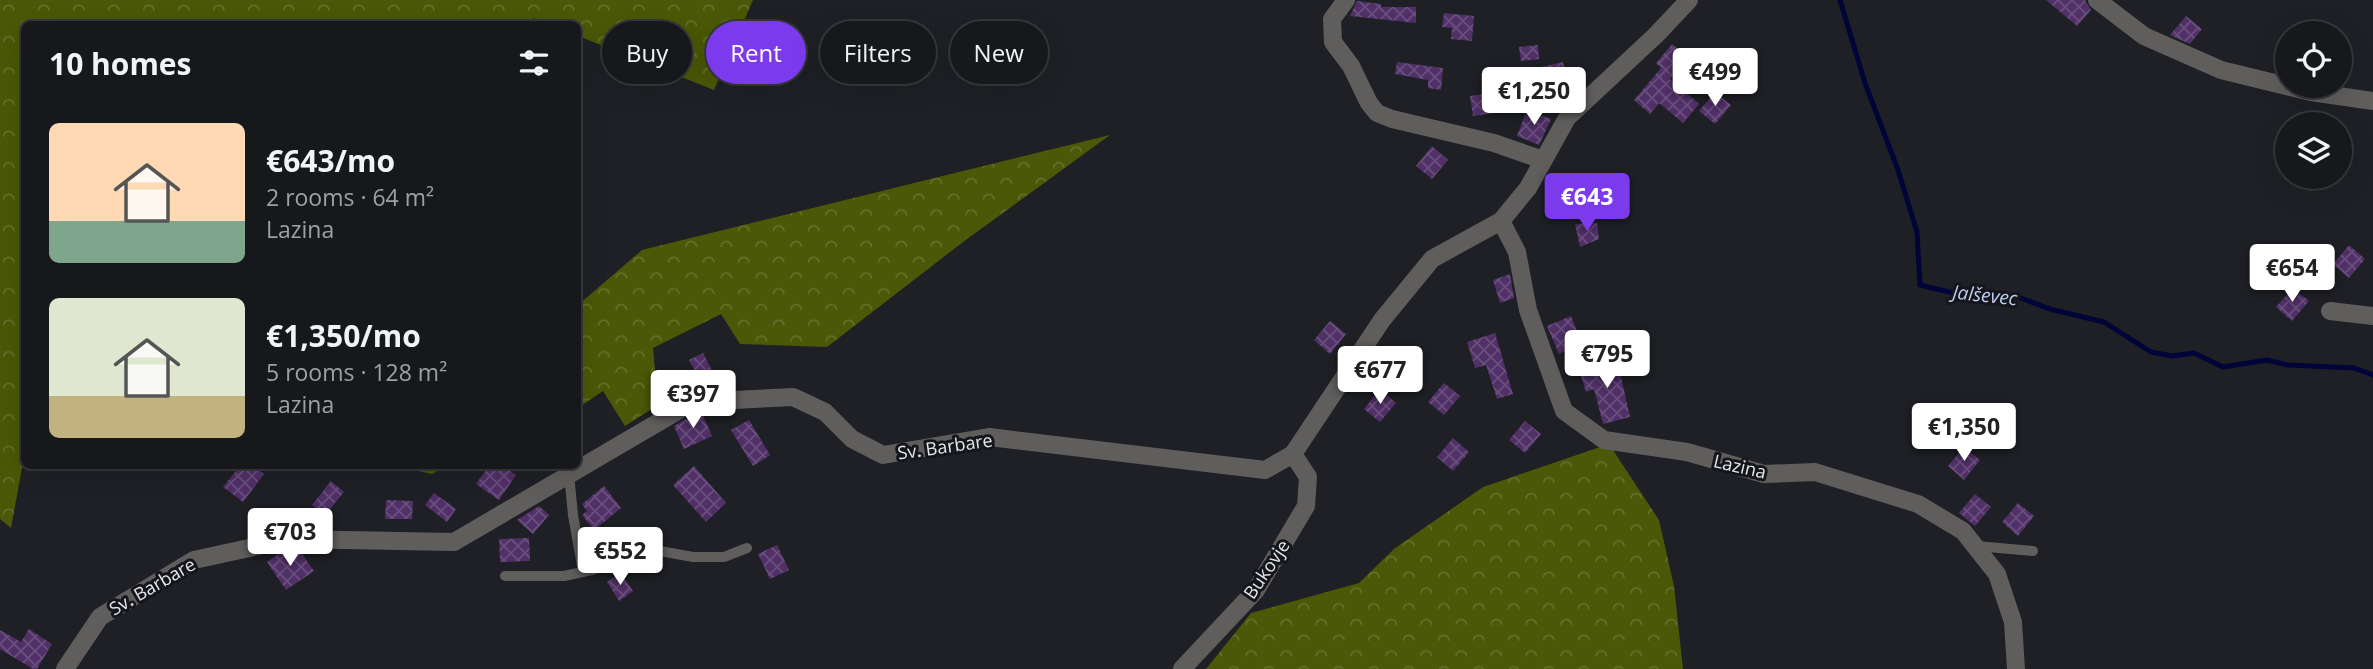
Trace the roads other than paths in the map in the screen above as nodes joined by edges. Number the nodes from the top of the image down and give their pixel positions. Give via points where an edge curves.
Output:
1 (1346, 0) edge
2 (1689, 0) edge
3 (2098, 0) edge
4 (2373, 101) edge
5 (1543, 160) junction
6 (1502, 221) junction
7 (2330, 311) dead end
8 (2373, 316) edge
9 (1293, 454) junction
10 (581, 467) edge
11 (578, 469) edge
12 (569, 474) junction
13 (1976, 547) junction
14 (747, 548) dead end
15 (2033, 551) dead end
16 (583, 572) junction
17 (505, 576) dead end
18 (65, 669) edge
19 (1182, 669) edge
20 (2015, 669) edge

1 - 5 street via 1332,19 1333,43 1377,113
2 - 5 street via 1567,118
3 - 4 street via 2144,36 2221,71
5 - 6 street
6 - 9 street via 1432,259 1382,320
6 - 13 street, Lazina via 1517,252 1528,310 1564,411 1604,440 1687,452 1764,474 1815,472 1919,504 1963,531
7 - 8 street
9 - 10 street, Sv. Barbare via 1265,470 989,437 883,455 852,439 825,412 793,397 693,402
9 - 19 street, Bukovje via 1308,477 1306,506 1256,590
11 - 12 street, Sv. Barbare
12 - 16 lane
12 - 18 street, Sv. Barbare via 454,542 290,538 194,560 100,617
13 - 15 lane
13 - 20 street, Lazina via 1997,574 2009,610
14 - 16 lane via 723,557 649,549
16 - 17 lane

